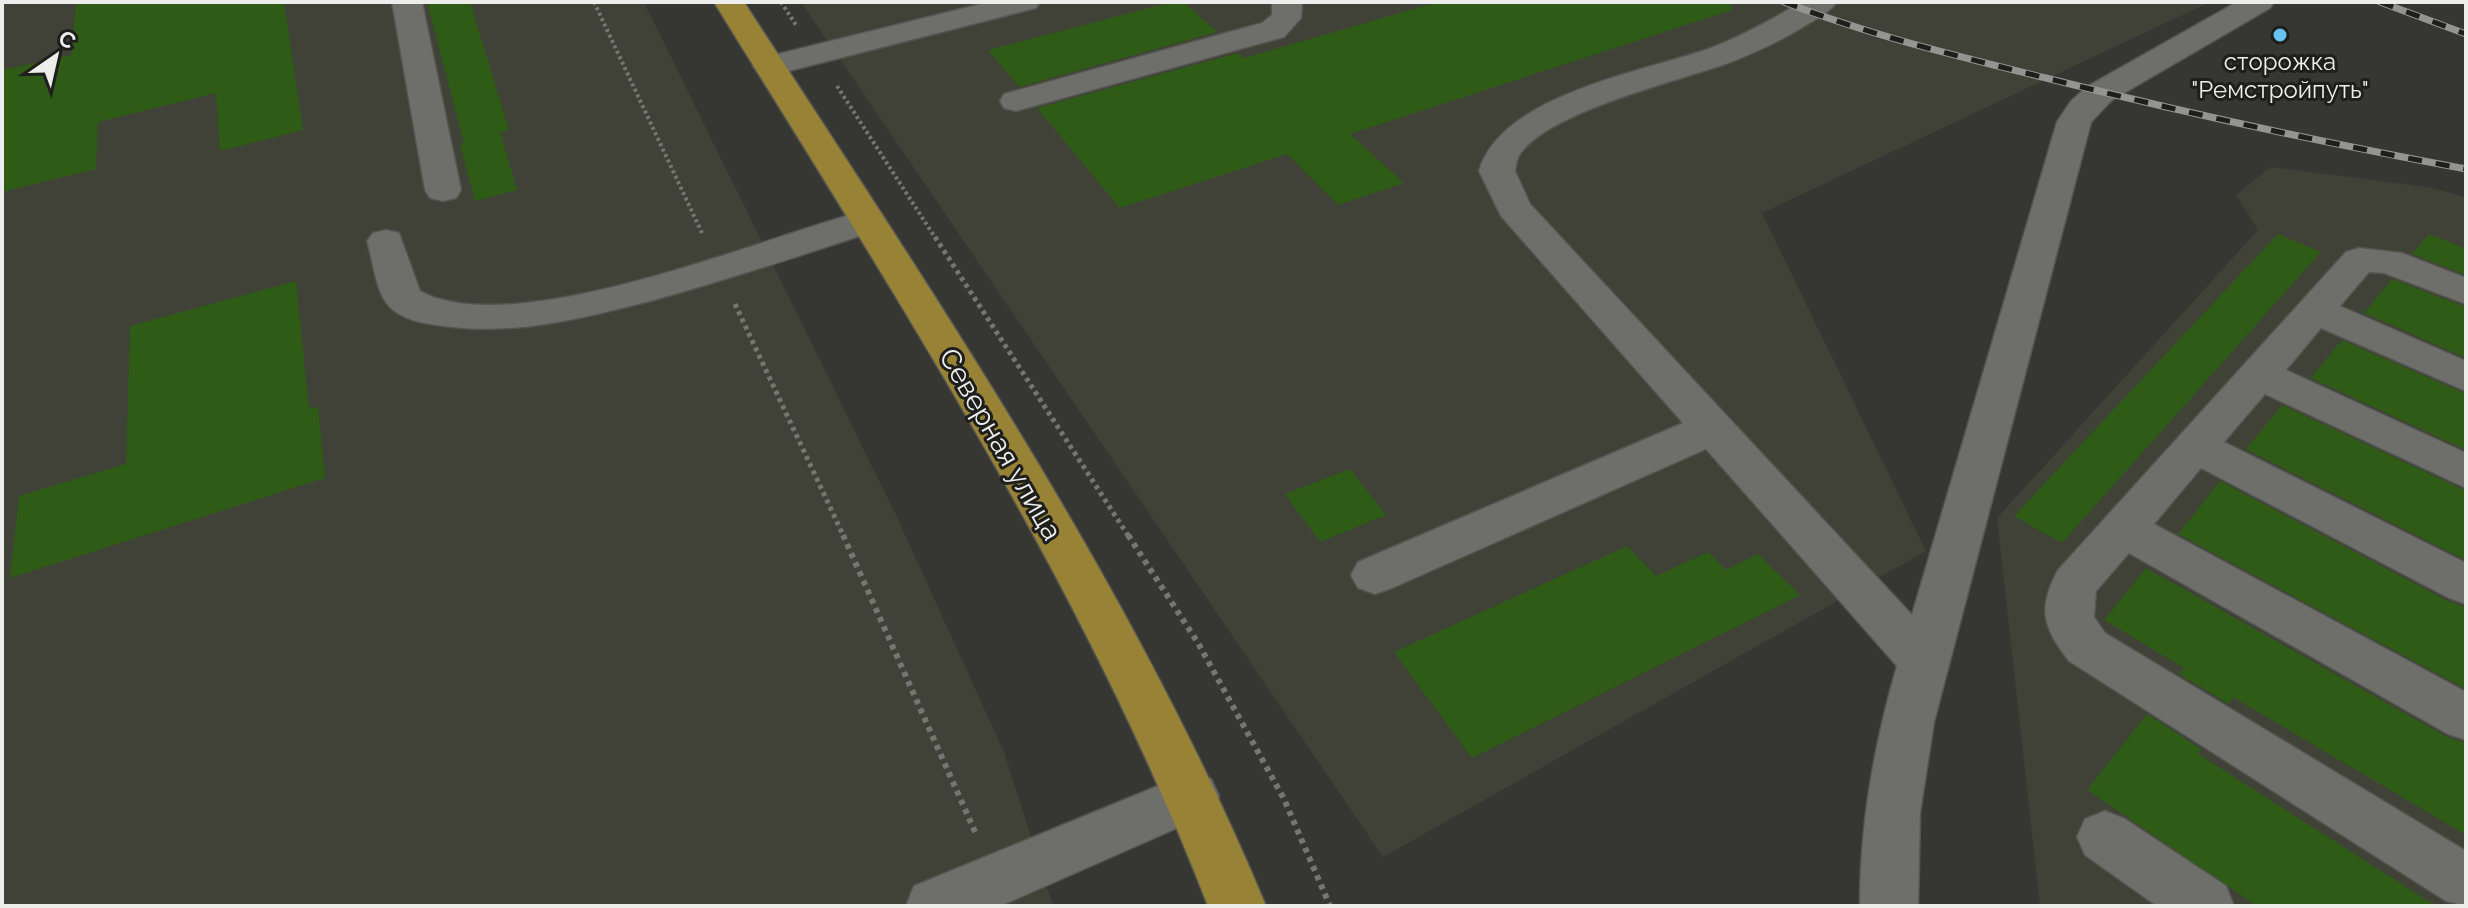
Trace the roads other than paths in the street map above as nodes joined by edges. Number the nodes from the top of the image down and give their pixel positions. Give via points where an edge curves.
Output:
1 (407, 2) edge
2 (729, 2) edge
3 (1025, 2) edge
4 (1287, 2) edge
5 (1822, 2) edge
6 (2259, 2) edge
7 (769, 66) junction
8 (1016, 101) dead end
9 (443, 190) dead end
10 (868, 221) junction
11 (386, 241) dead end
12 (2466, 292) edge
13 (2315, 310) junction
14 (2259, 374) junction
15 (2466, 377) edge
16 (1713, 428) junction
17 (2195, 446) junction
18 (2466, 472) edge
19 (2123, 528) junction
20 (1375, 575) dead end
21 (2466, 585) edge
22 (1922, 660) junction
23 (2466, 718) edge
24 (1192, 796) junction
25 (2105, 837) dead end
26 (2466, 882) edge
27 (935, 906) edge
28 (1237, 906) edge
29 (1889, 906) edge
30 (2205, 906) edge

1 - 9 lane
2 - 7 main road, Северная улица
3 - 7 lane
4 - 8 lane via 1289,12 1273,30
5 - 16 lane via 1739,48 1539,121 1506,148 1497,171 1514,208
6 - 22 lane via 2100,93 2074,122
7 - 10 main road, Северная улица
10 - 11 lane via 719,270 571,309 518,317 426,311 403,298
10 - 24 main road, Северная улица via 1092,601
12 - 13 lane via 2389,261 2359,260
13 - 14 lane
13 - 15 lane
14 - 17 lane
14 - 18 lane
16 - 20 lane
16 - 22 lane
17 - 19 lane
17 - 21 lane
19 - 23 lane
19 - 26 lane via 2075,583 2068,603 2070,625 2087,647
22 - 29 lane via 1893,793 1886,862
24 - 27 lane
24 - 28 main road, Северная улица
25 - 30 lane

